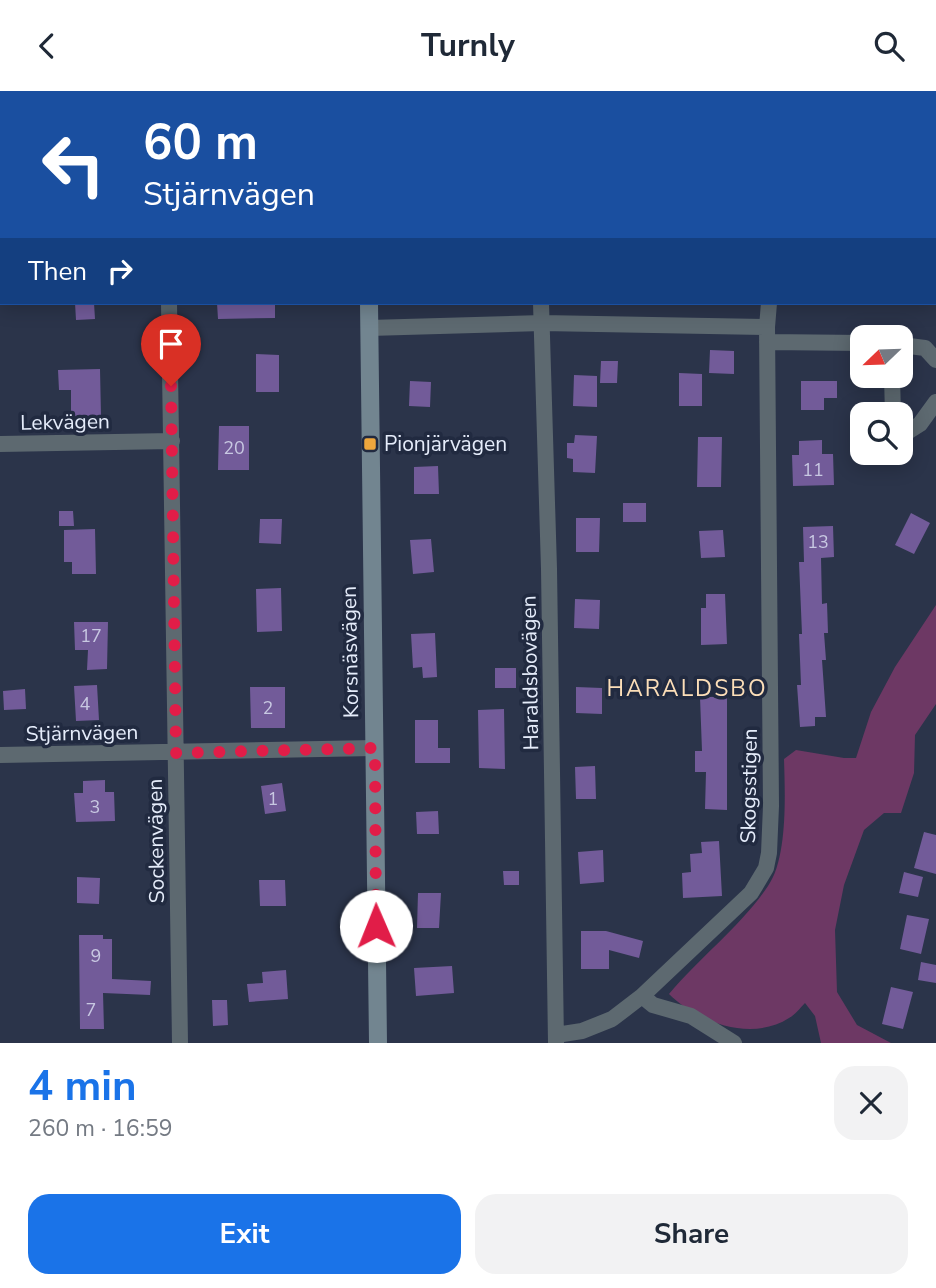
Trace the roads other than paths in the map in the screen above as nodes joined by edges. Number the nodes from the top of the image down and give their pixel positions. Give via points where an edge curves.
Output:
1 (169, 305) edge
2 (369, 305) edge
3 (541, 305) edge
4 (769, 305) edge
5 (542, 323) junction
6 (369, 328) junction
7 (767, 335) junction
8 (850, 342) edge
9 (914, 347) edge
10 (936, 360) edge
11 (936, 402) edge
12 (913, 428) edge
13 (172, 441) junction
14 (0, 444) edge
15 (375, 748) junction
16 (176, 753) junction
17 (0, 755) edge
18 (642, 996) junction
19 (556, 1039) edge
20 (180, 1043) edge
21 (378, 1043) edge
22 (734, 1043) edge

1 - 13 street, Sockenvägen
2 - 6 street, Korsnäsvägen
3 - 5 street, Haraldsbovägen
4 - 7 street, Skogsstigen
5 - 6 street
5 - 7 street
5 - 19 street, Haraldsbovägen
6 - 15 street, Korsnäsvägen
7 - 8 street
7 - 18 street, Skogsstigen via 769,853 751,893
9 - 10 street via 925,348
11 - 12 street
13 - 14 street, Lekvägen
13 - 16 street, Sockenvägen
15 - 16 street, Stjärnvägen
15 - 21 street, Korsnäsvägen
16 - 17 street, Stjärnvägen
16 - 20 street, Sockenvägen
18 - 19 street, Skogsstigen via 600,1026
18 - 22 street via 653,1005 691,1016

